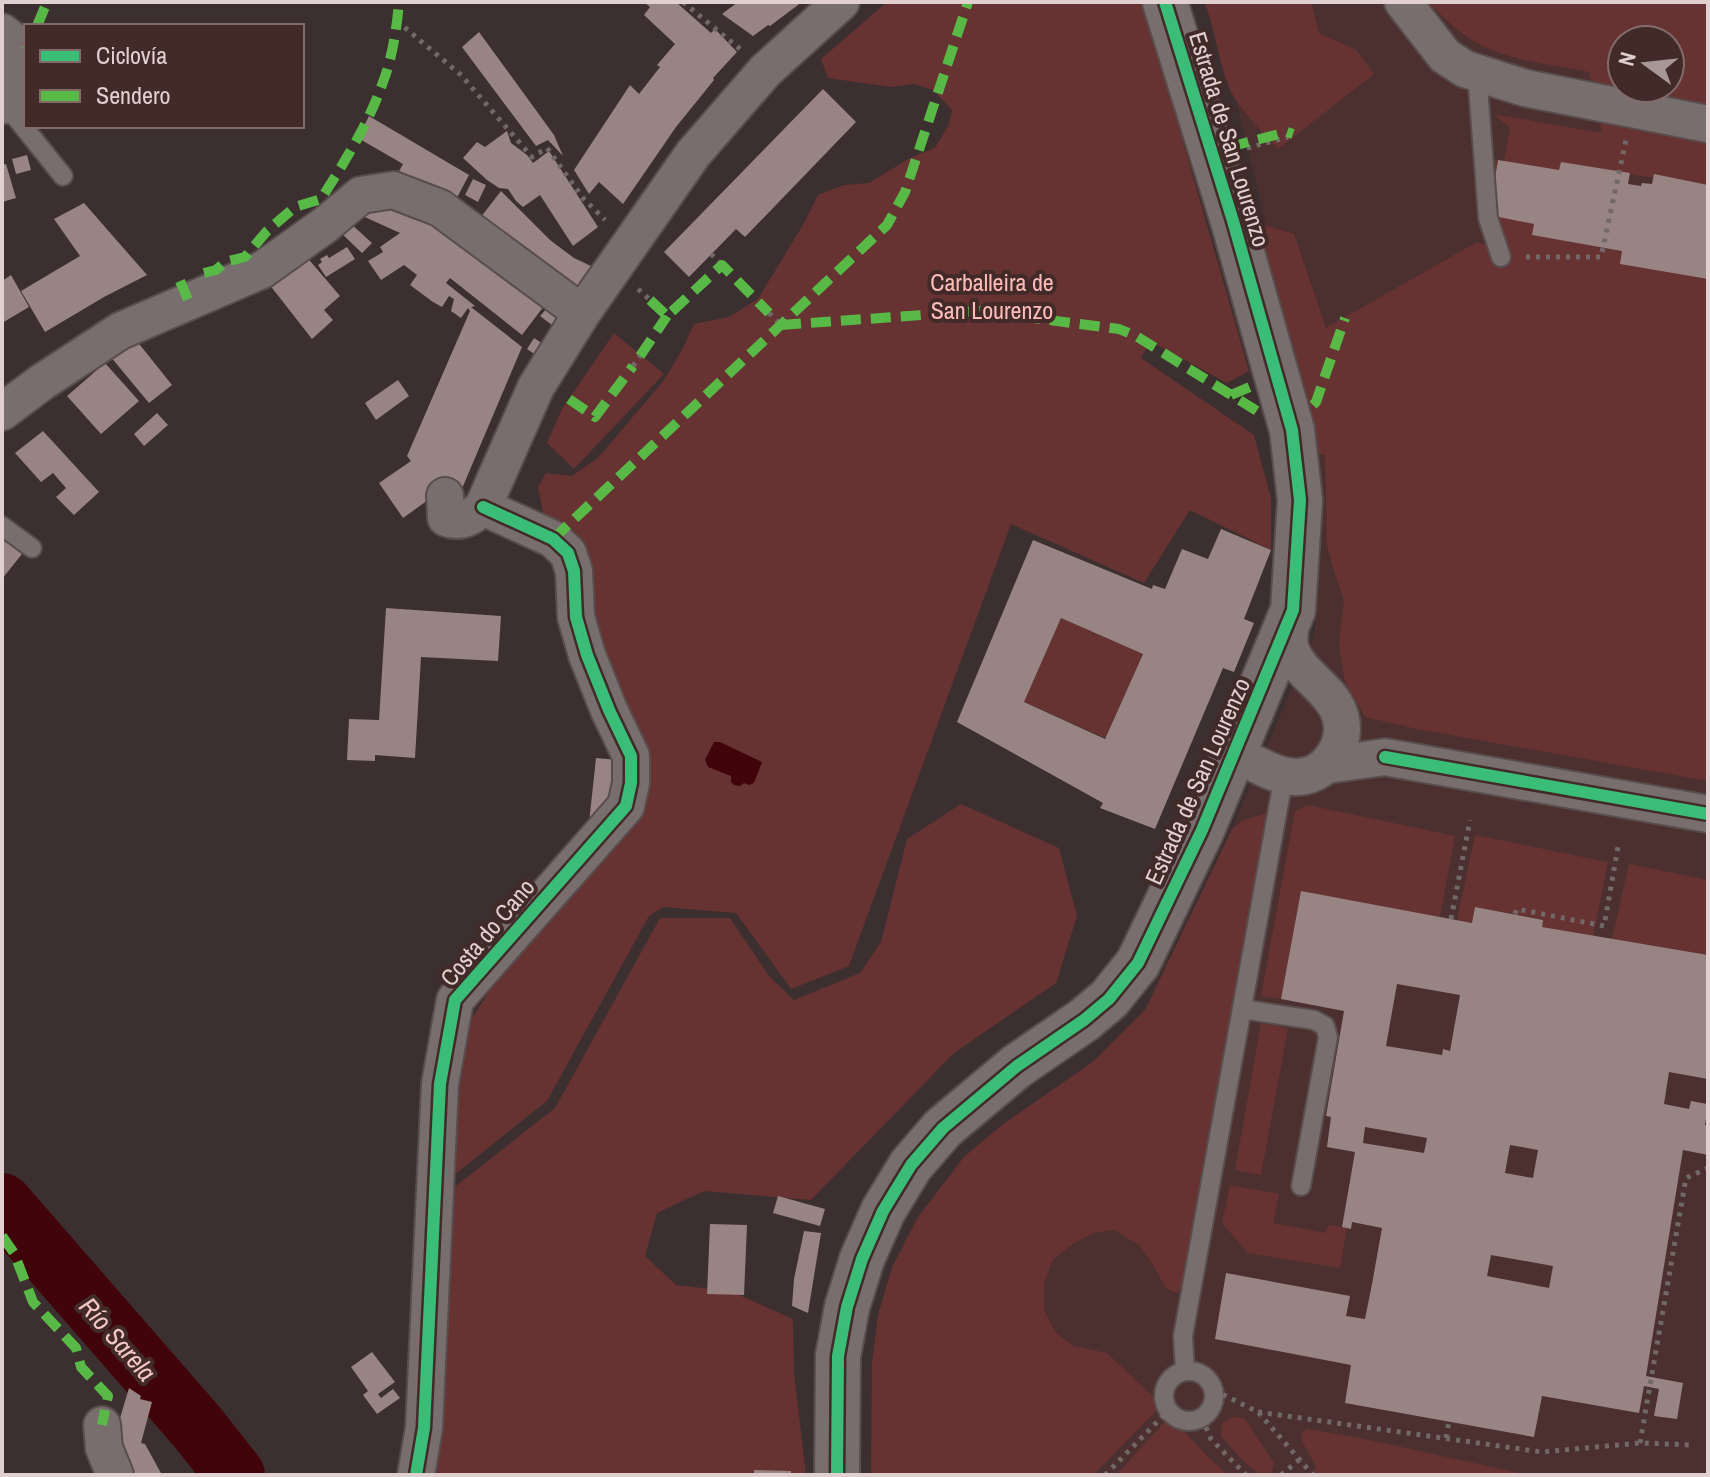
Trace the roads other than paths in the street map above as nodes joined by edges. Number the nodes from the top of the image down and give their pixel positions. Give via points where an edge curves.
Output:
1 (841, 2) edge
2 (1165, 2) edge
3 (1403, 2) edge
4 (2, 32) edge
5 (24, 50) edge
6 (24, 54) edge
7 (1477, 73) junction
8 (6, 105) joint
9 (1708, 124) edge
10 (24, 127) edge
11 (24, 128) edge
12 (63, 176) dead end
13 (1501, 257) road end
14 (582, 313) junction
15 (2, 412) edge
16 (445, 496) dead end
17 (483, 507) junction
18 (2, 526) edge
19 (32, 548) dead end
20 (1293, 610) junction
21 (1265, 680) junction
22 (1337, 708) junction
23 (1234, 753) junction
24 (1385, 757) junction
25 (1327, 765) junction
26 (1284, 775) junction
27 (1708, 814) edge
28 (1242, 1009) junction
29 (1301, 1186) dead end
30 (1185, 1371) junction
31 (102, 1425) dead end
32 (115, 1475) edge
33 (416, 1475) edge
34 (837, 1475) edge

1 - 14 street via 765,71 693,154
2 - 20 street, Estrada de San Lourenzo via 1292,430 1300,500
3 - 7 street via 1445,56
4 - 5 street
6 - 8 street
7 - 9 street via 1525,88
7 - 13 lane via 1488,218
8 - 10 lane
11 - 12 lane
14 - 15 street via 440,208 393,190 361,195 262,270 120,331
14 - 17 street via 536,387
16 - 17 street via 446,518 453,521
17 - 33 street, Costa do Cano via 553,539 568,553 576,617 631,756 631,783 626,806 455,1000 440,1084 424,1428
18 - 19 lane
20 - 21 street, Estrada de San Lourenzo
20 - 22 street via 1291,649
21 - 22 street via 1308,689
21 - 23 street, Estrada de San Lourenzo
22 - 24 street
22 - 25 street via 1342,738
23 - 26 street
23 - 34 street, Estrada de San Lourenzo via 1138,963 1109,999 943,1128 911,1165 883,1211 854,1283 838,1356
24 - 25 street
24 - 27 street
25 - 26 street via 1299,777
26 - 28 lane
28 - 29 lane via 1325,1026 1328,1037
28 - 30 lane via 1183,1336
30 - 30 lane via 1207,1377 1214,1390 1209,1413 1195,1421 1180,1420 1168,1411 1164,1397 1172,1377
31 - 32 street

